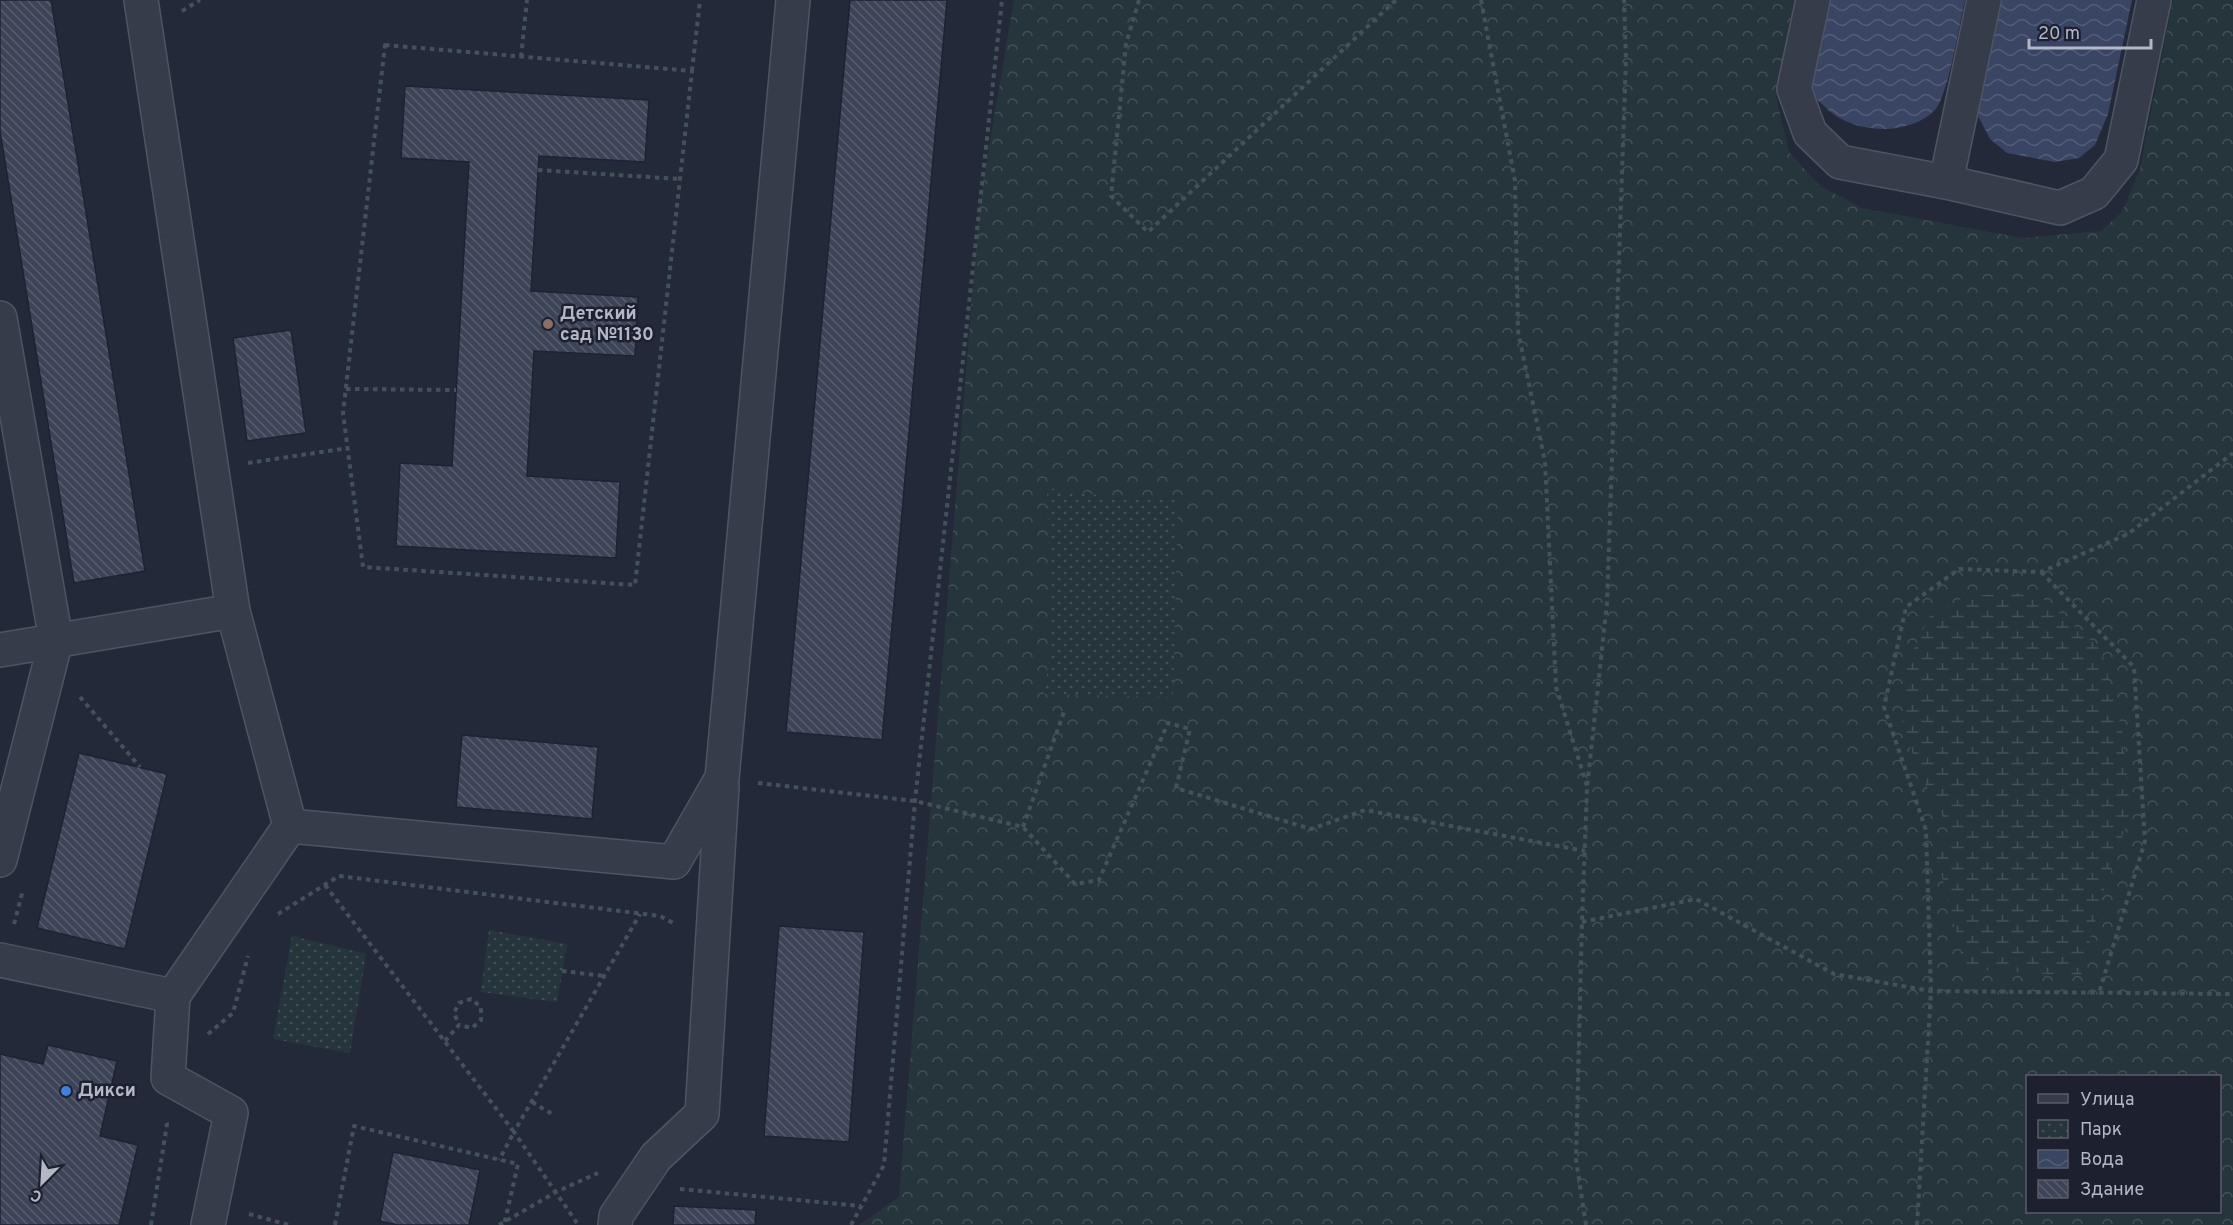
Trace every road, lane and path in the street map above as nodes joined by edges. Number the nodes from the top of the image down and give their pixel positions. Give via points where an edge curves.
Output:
1 (141, 0) edge
2 (200, 0) edge
3 (527, 0) edge
4 (700, 0) edge
5 (793, 0) edge
6 (1002, 0) edge
7 (1139, 0) edge
8 (1396, 0) edge
9 (1481, 0) edge
10 (1624, 0) edge
11 (1813, 0) edge
12 (1984, 0) edge
13 (2154, 0) edge
14 (176, 15) dead end
15 (521, 57) junction
16 (692, 71) junction
17 (538, 170) dead end
18 (680, 179) junction
19 (1946, 182) junction
20 (0, 318) edge
21 (346, 389) junction
22 (456, 390) dead end
23 (348, 448) junction
24 (2233, 453) edge
25 (240, 464) dead end
26 (2041, 572) junction
27 (233, 611) junction
28 (56, 640) junction
29 (0, 650) edge
30 (75, 692) dead end
31 (1065, 709) dead end
32 (140, 767) dead end
33 (722, 778) junction
34 (1587, 788) junction
35 (915, 801) junction
36 (290, 826) junction
37 (1023, 827) junction
38 (1585, 851) junction
39 (0, 860) edge
40 (325, 885) junction
41 (24, 886) dead end
42 (640, 914) junction
43 (276, 915) dead end
44 (1582, 922) junction
45 (682, 928) dead end
46 (6, 946) edge
47 (250, 949) dead end
48 (562, 971) dead end
49 (604, 976) junction
50 (1931, 991) junction
51 (2099, 993) junction
52 (2233, 994) edge
53 (173, 996) junction
54 (459, 1025) junction
55 (206, 1036) dead end
56 (445, 1041) junction
57 (532, 1102) junction
58 (161, 1113) dead end
59 (552, 1114) dead end
60 (514, 1132) junction
61 (499, 1160) junction
62 (606, 1169) dead end
63 (638, 1185) junction
64 (556, 1192) junction
65 (861, 1206) junction
66 (241, 1212) dead end
67 (504, 1223) edge
68 (151, 1225) edge
69 (208, 1225) edge
70 (289, 1225) edge
71 (335, 1225) edge
72 (499, 1225) edge
73 (579, 1225) edge
74 (615, 1225) edge
75 (851, 1225) edge
76 (1586, 1225) edge
77 (1917, 1225) edge

1 - 27 lane
2 - 14 path
3 - 15 path
4 - 16 path
5 - 33 lane
6 - 35 path
7 - 8 path via 1126,44 1111,196 1148,232
9 - 34 path via 1515,181 1518,331 1545,462 1556,687
10 - 34 path via 1626,59 1607,603
11 - 19 lane via 1794,89 1810,133 1840,162
12 - 19 lane
13 - 19 lane via 2121,160 2094,193 2060,208
15 - 16 path
15 - 21 path via 385,45
16 - 18 path
17 - 18 path
18 - 23 path via 635,585 363,567
20 - 28 lane
21 - 22 path
21 - 23 path via 343,413
23 - 25 path
24 - 26 path via 2128,534
26 - 50 path via 1959,569 1906,607 1884,707 1926,830
26 - 51 path via 2134,667 2145,841
27 - 28 lane
27 - 36 lane
28 - 29 lane
28 - 39 lane
30 - 32 path
31 - 37 path
33 - 35 path
33 - 36 lane via 674,862
33 - 63 lane via 702,1114 657,1157
34 - 38 path
35 - 37 path
35 - 65 path via 884,1165
36 - 53 lane
37 - 38 path via 1076,884 1099,880 1168,723 1190,729 1176,788 1311,829 1365,810
38 - 44 path
40 - 42 path via 339,876
40 - 43 path
40 - 56 path
41 - 46 path
42 - 45 path via 660,916
42 - 49 path
44 - 50 path via 1696,899 1834,974
44 - 76 path via 1576,1160
46 - 53 lane
47 - 55 path via 233,1013
48 - 49 path
49 - 57 path
50 - 51 path
50 - 77 path
51 - 52 path
53 - 69 lane via 168,1078 231,1113
54 - 54 path via 472,1028 481,1020 481,1007 471,999 459,1003 454,1012
54 - 56 path
56 - 60 path
57 - 59 path
57 - 60 path
58 - 68 path via 167,1124
60 - 61 path
60 - 64 path
61 - 67 path via 518,1164
61 - 71 path via 354,1126
62 - 64 path
63 - 65 path
63 - 74 lane via 616,1216
64 - 67 path
64 - 73 path
65 - 75 path
66 - 70 path
67 - 72 path

